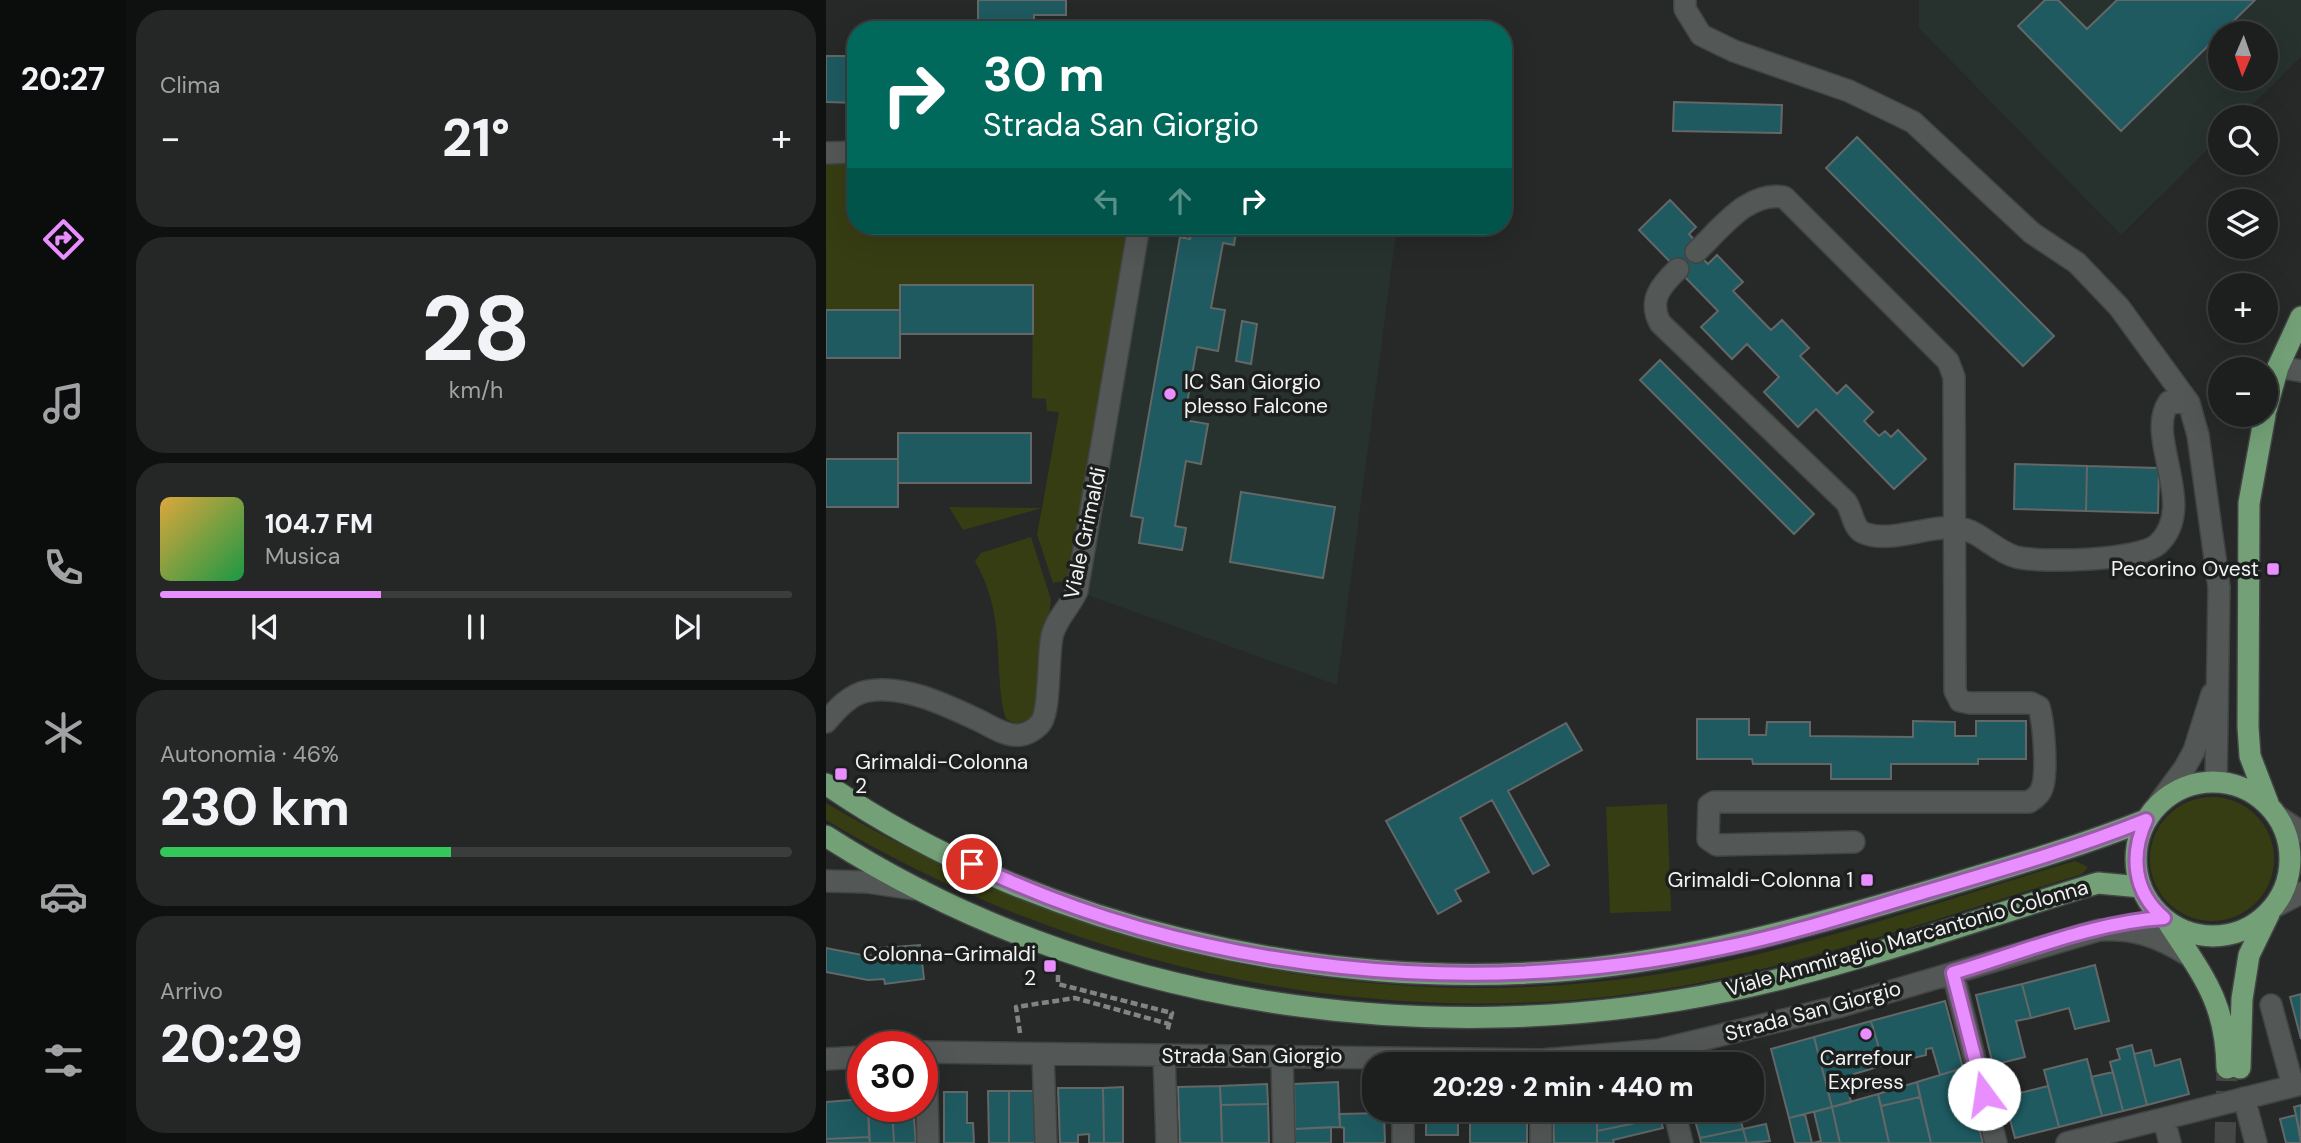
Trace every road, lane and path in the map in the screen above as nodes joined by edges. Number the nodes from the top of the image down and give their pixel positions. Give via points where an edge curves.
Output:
1 (1685, 0) edge
2 (847, 152) edge
3 (826, 153) edge
4 (1137, 235) edge
5 (1696, 252) dead end
6 (1678, 270) dead end
7 (2301, 317) edge
8 (2278, 367) joint
9 (2301, 371) edge
10 (2189, 403) junction
11 (2263, 427) edge
12 (1955, 527) junction
13 (2218, 675) junction
14 (2249, 676) junction
15 (826, 723) edge
16 (2250, 756) junction
17 (826, 784) edge
18 (2227, 784) junction
19 (2273, 811) junction
20 (2153, 812) junction
21 (2301, 832) edge
22 (826, 836) edge
23 (1854, 842) dead end
24 (826, 881) edge
25 (2141, 887) junction
26 (922, 890) junction
27 (2301, 893) edge
28 (2272, 909) junction
29 (2166, 920) junction
30 (2099, 930) junction
31 (2188, 955) junction
32 (1953, 973) junction
33 (1058, 975) dead end
34 (2271, 1005) dead end
35 (1169, 1024) junction
36 (1021, 1037) dead end
37 (1165, 1047) junction
38 (938, 1052) edge
39 (1678, 1052) edge
40 (1043, 1055) junction
41 (847, 1057) edge
42 (1282, 1058) junction
43 (826, 1059) edge
44 (1362, 1060) edge
45 (2297, 1085) edge
46 (2244, 1098) junction
47 (2164, 1120) junction
48 (927, 1122) edge
49 (1402, 1122) edge
50 (1541, 1122) edge
51 (1677, 1122) edge
52 (928, 1143) edge
53 (1046, 1143) edge
54 (1167, 1143) edge
55 (1284, 1143) edge
56 (1403, 1143) edge
57 (1541, 1143) edge
58 (1682, 1143) edge
59 (1996, 1143) edge
60 (2067, 1143) edge
61 (2170, 1143) edge
62 (2256, 1143) edge

1 - 10 street via 1685,9 1701,35 1849,91 1913,122 2032,233 2077,263 2119,307
2 - 3 street
4 - 15 street, Viale Grimaldi via 1077,591 1068,611 1057,620 1052,637 1043,720 1031,732 1008,734 944,704 895,692 867,691 848,699
5 - 12 street via 1750,202 1771,195 1784,197 1948,360 1954,377
6 - 12 street via 1655,296 1654,311 1660,323 1846,502 1858,530 1880,535
7 - 8 main road
8 - 9 street
10 - 12 street via 2169,402 2163,410 2160,427 2174,498 2169,527 2157,545 2131,555 2025,559
10 - 13 street via 2198,435 2219,587
11 - 14 main road via 2249,503
12 - 23 street via 1955,691 1960,701 1970,704 2039,707 2043,785 2029,802 1714,802 1707,811 1707,839 1717,845
13 - 14 street
13 - 18 street
13 - 20 street via 2193,751
14 - 16 main road
16 - 18 main road via 2245,775
16 - 19 main road
17 - 20 main road via 867,813 997,876 1119,920 1212,946 1304,962 1485,974 1569,971 1722,948 2074,848
18 - 19 main road
18 - 20 main road via 2186,787
19 - 21 street
19 - 28 main road via 2286,834 2289,872
20 - 25 main road via 2136,853
22 - 26 main road, Viale Ammiraglio Marcantonio Colonna
24 - 26 street
25 - 26 main road, Viale Ammiraglio Marcantonio Colonna via 2098,883 1729,991 1573,1014 1484,1017 1316,1009 1208,990 1040,941
25 - 29 main road
27 - 28 street
28 - 29 main road via 2256,923 2221,936 2184,931
28 - 31 main road via 2249,955 2234,1068 2215,995
29 - 30 street via 2144,919
29 - 31 main road
30 - 31 street, Strada San Giorgio via 2142,932
30 - 32 street, Strada San Giorgio
32 - 39 street, Strada San Giorgio
32 - 59 street
33 - 35 path via 1058,984 1172,1013
34 - 45 street
35 - 36 path via 1075,998 1016,1007
35 - 37 path
37 - 40 street, Strada San Giorgio
37 - 42 street, Strada San Giorgio
37 - 54 street
38 - 40 street, Strada San Giorgio
40 - 53 street
41 - 43 street
42 - 44 street, Strada San Giorgio
42 - 55 street
45 - 46 street
46 - 47 street
46 - 62 street
47 - 60 street
47 - 61 street
48 - 52 street
49 - 56 street
50 - 57 street
51 - 58 street

